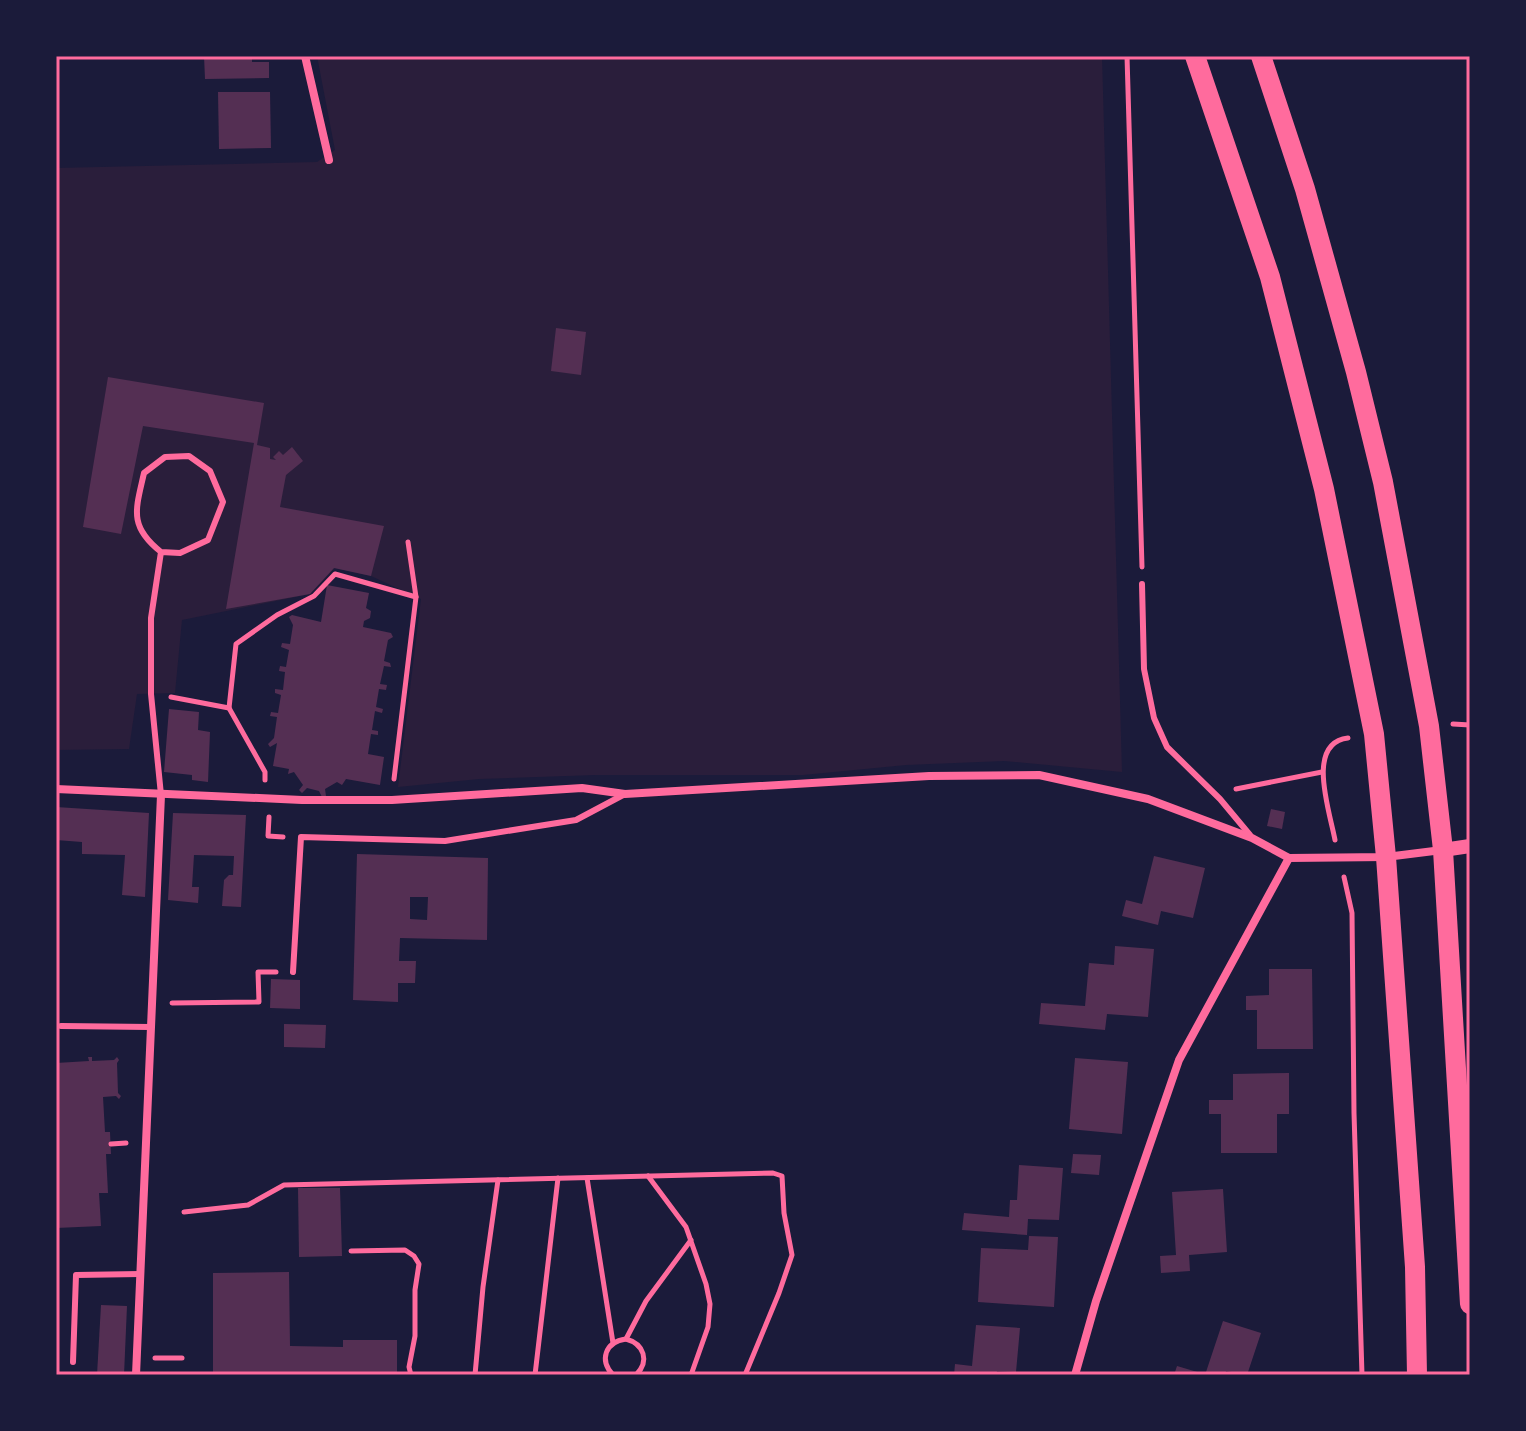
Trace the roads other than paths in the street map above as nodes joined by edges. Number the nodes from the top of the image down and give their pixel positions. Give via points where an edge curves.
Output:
1 (305, 56) edge
2 (1195, 56) edge
3 (1261, 56) edge
4 (329, 160) dead end
5 (161, 552) junction
6 (1142, 584) road end
7 (56, 789) edge
8 (625, 794) junction
9 (161, 795) junction
10 (1252, 838) junction
11 (1470, 846) edge
12 (1443, 850) junction
13 (1386, 857) junction
14 (1289, 858) junction
15 (293, 972) road end
16 (61, 1026) dead end
17 (150, 1027) junction
18 (140, 1274) junction
19 (1470, 1304) edge
20 (73, 1362) dead end
21 (136, 1375) edge
22 (1075, 1375) edge
23 (1417, 1375) edge

1 - 4 street
2 - 13 main road via 1270,277 1324,489 1374,734
3 - 12 main road via 1342,315 1383,482 1429,726
5 - 5 lane via 180,553 208,540 223,502 210,471 189,456 165,457 144,473 136,513 143,539
5 - 9 lane via 151,618 151,694
6 - 10 lane via 1144,669 1154,718 1167,747
7 - 9 street
8 - 9 street via 582,788 392,800
8 - 10 street via 929,776 1039,775 1148,799
8 - 15 lane via 576,820 445,841 301,837
9 - 17 street
10 - 14 street
11 - 12 street
12 - 13 street
12 - 19 main road
13 - 14 street
13 - 23 main road via 1415,1267
14 - 22 street via 1179,1060
16 - 17 lane
17 - 18 street
18 - 20 lane via 76,1275
18 - 21 street

